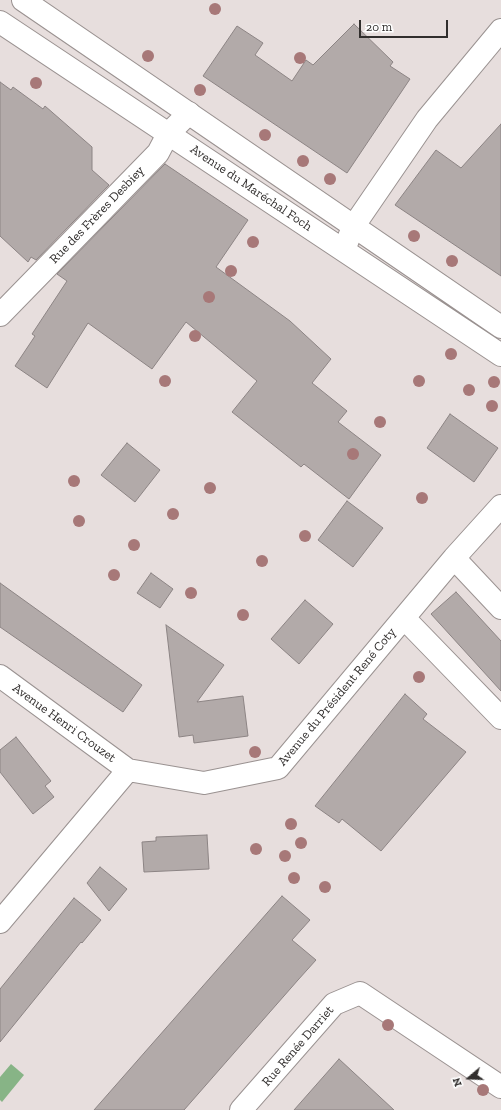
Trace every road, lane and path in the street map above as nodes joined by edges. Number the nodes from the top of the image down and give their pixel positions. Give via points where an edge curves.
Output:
1 (23, 0) edge
2 (0, 22) edge
3 (501, 30) edge
4 (189, 113) junction
5 (168, 134) junction
6 (353, 227) junction
7 (344, 250) junction
8 (0, 315) edge
9 (501, 327) edge
10 (501, 355) edge
11 (501, 506) edge
12 (454, 558) junction
13 (501, 608) edge
14 (404, 618) junction
15 (0, 676) edge
16 (500, 715) edge
17 (128, 770) junction
18 (0, 922) edge
19 (501, 1087) edge
20 (241, 1110) edge

1 - 4 street, Avenue du Maréchal Foch
2 - 5 street, Avenue du Maréchal Foch
3 - 6 street via 427,119
4 - 5 street, Rue des Frères Desbiey
4 - 6 street, Avenue du Maréchal Foch
5 - 7 street, Avenue du Maréchal Foch
5 - 8 street, Rue des Frères Desbiey via 158,152
6 - 7 street
6 - 9 street, Avenue du Maréchal Foch
7 - 10 street, Avenue du Maréchal Foch
11 - 12 street, Avenue du Président René Coty
12 - 13 street
12 - 14 street, Avenue du Président René Coty
14 - 16 street
14 - 17 street, Avenue du Président René Coty via 278,768 204,783
15 - 17 street, Avenue Henri Crouzet
17 - 18 street
19 - 20 street, Rue Renée Darriet via 360,993 334,1004

